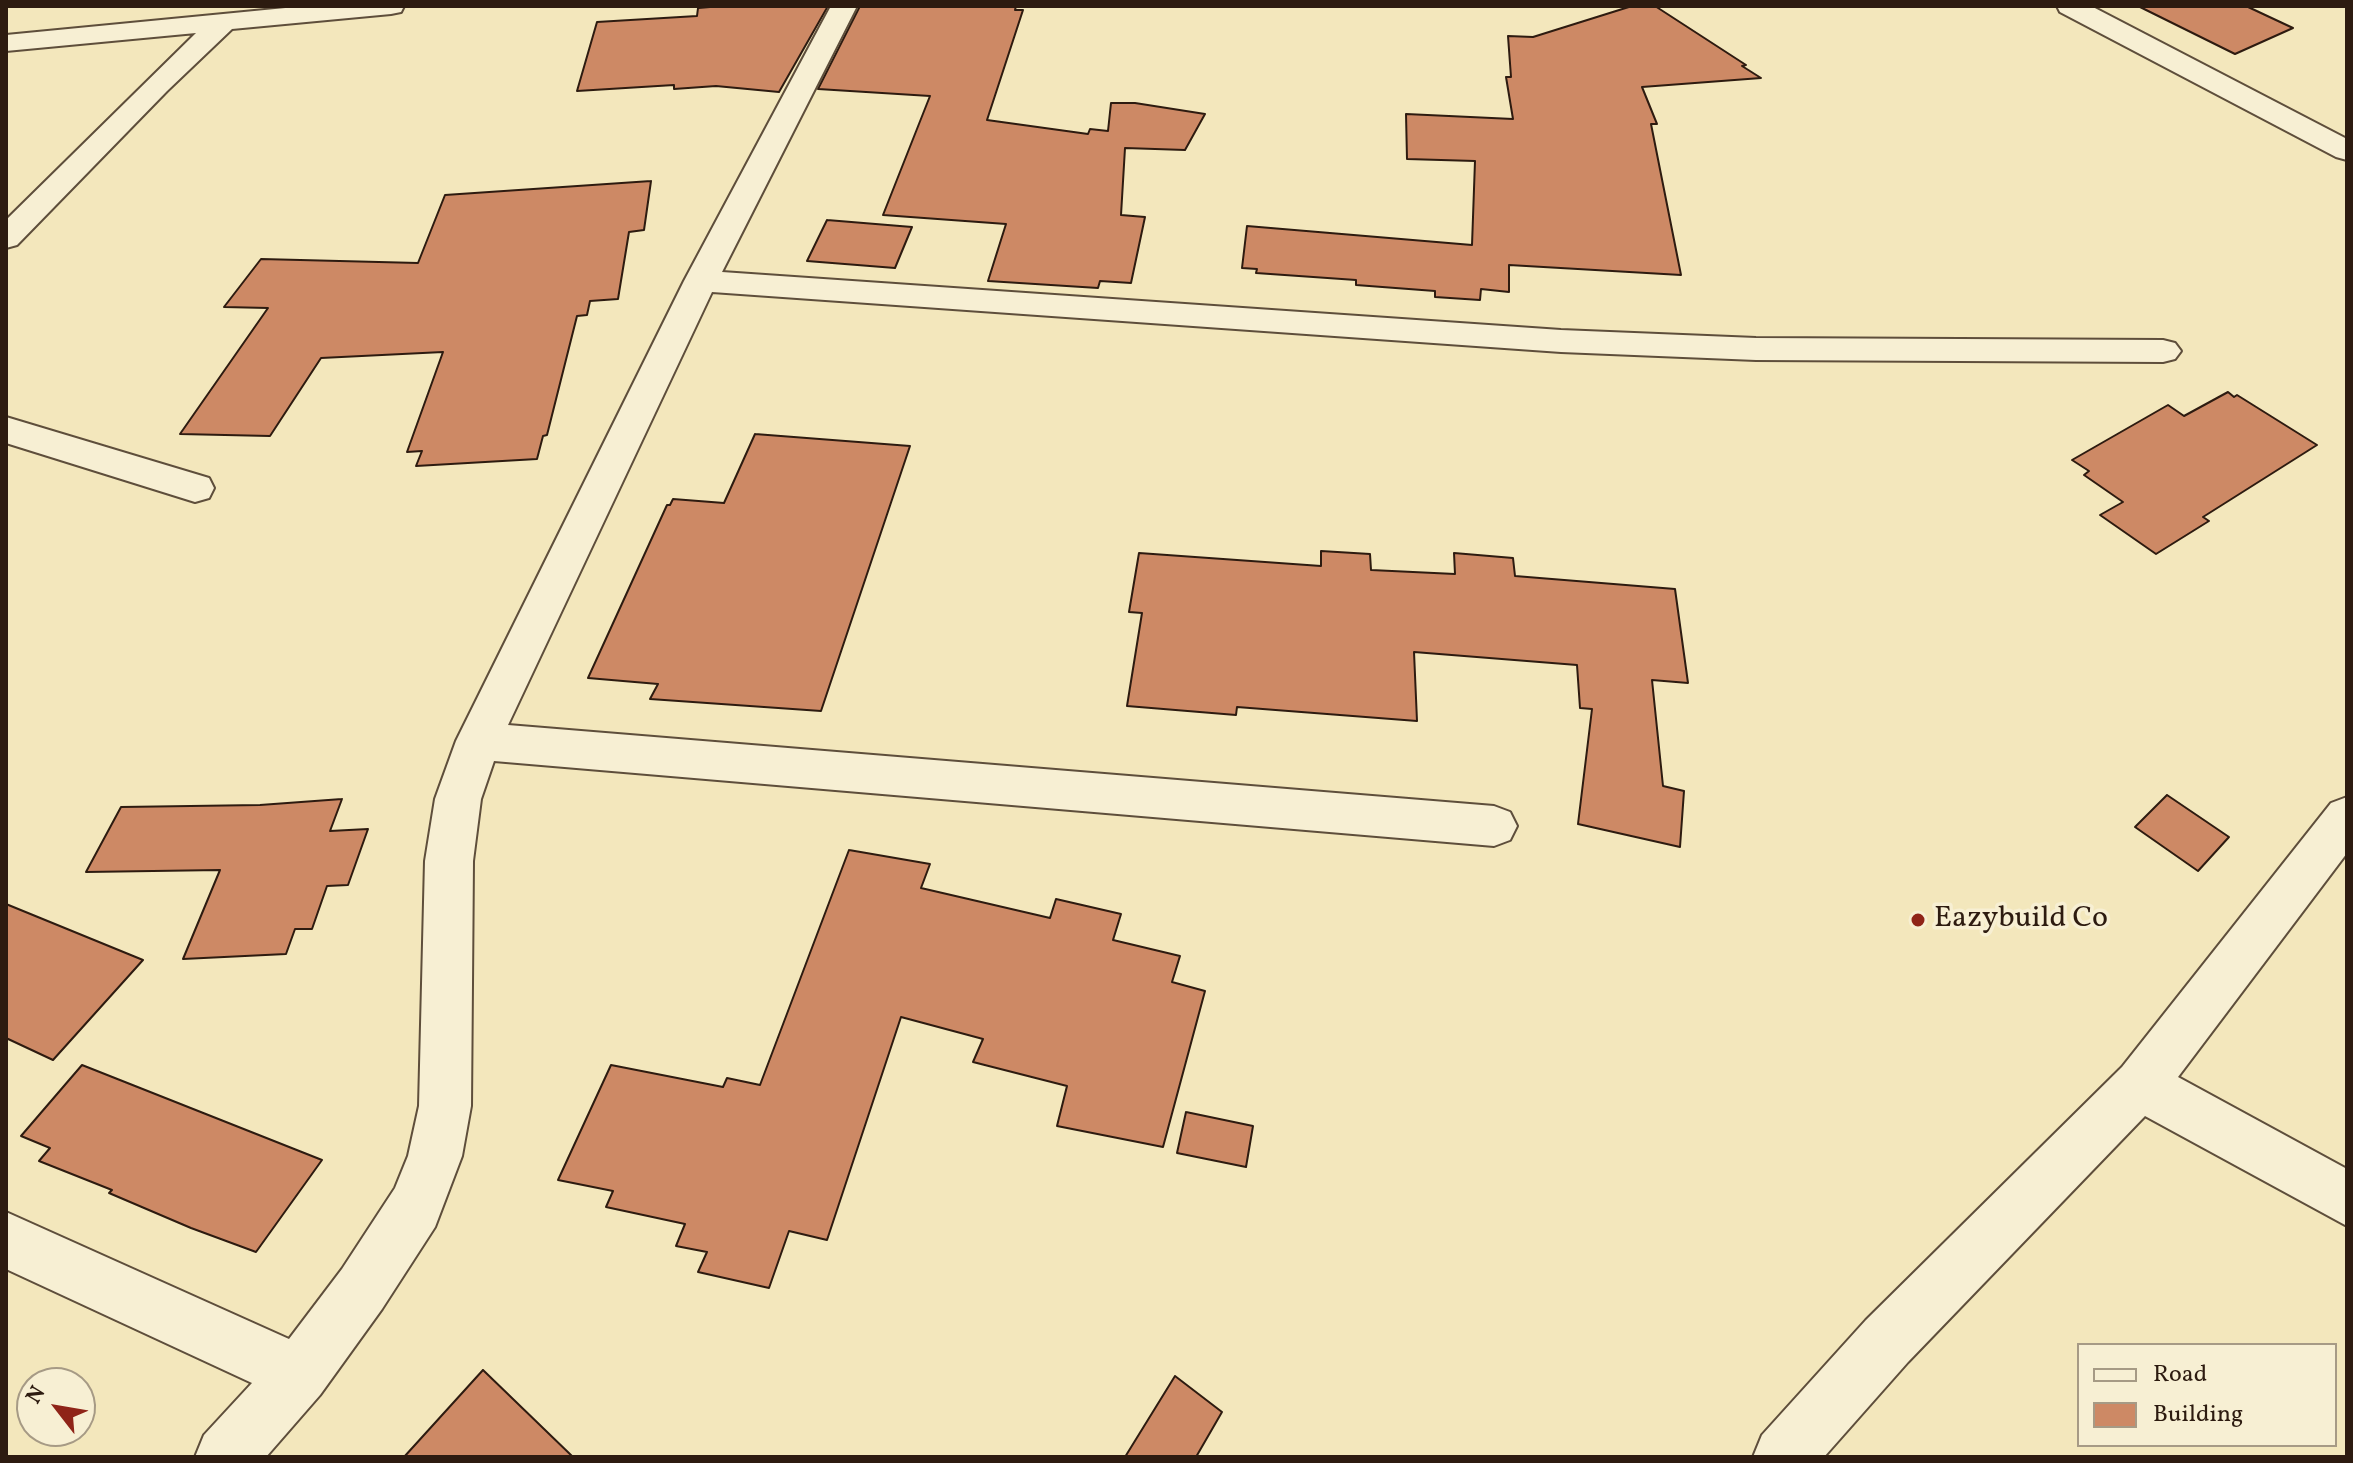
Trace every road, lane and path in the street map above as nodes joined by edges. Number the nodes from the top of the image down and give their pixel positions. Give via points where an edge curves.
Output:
1 (391, 6) edge
2 (844, 6) edge
3 (2070, 6) edge
4 (176, 17) edge
5 (223, 23) junction
6 (6, 43) edge
7 (2347, 151) edge
8 (6, 238) edge
9 (701, 281) junction
10 (2163, 351) dead end
11 (6, 430) edge
12 (195, 488) dead end
13 (478, 741) junction
14 (2347, 817) edge
15 (1494, 826) dead end
16 (2140, 1085) junction
17 (2347, 1199) edge
18 (6, 1240) edge
19 (299, 1374) junction
20 (226, 1457) edge
21 (1784, 1457) edge

1 - 5 street
2 - 9 street
3 - 7 street
4 - 5 street
4 - 6 street
5 - 8 street
9 - 10 street via 1561,341 1756,349
9 - 13 street
11 - 12 street
13 - 15 street
13 - 19 street via 458,799 449,861 445,1106 435,1156 415,1207
14 - 16 street
16 - 17 street
16 - 21 street via 1887,1341
18 - 19 street
19 - 20 street

